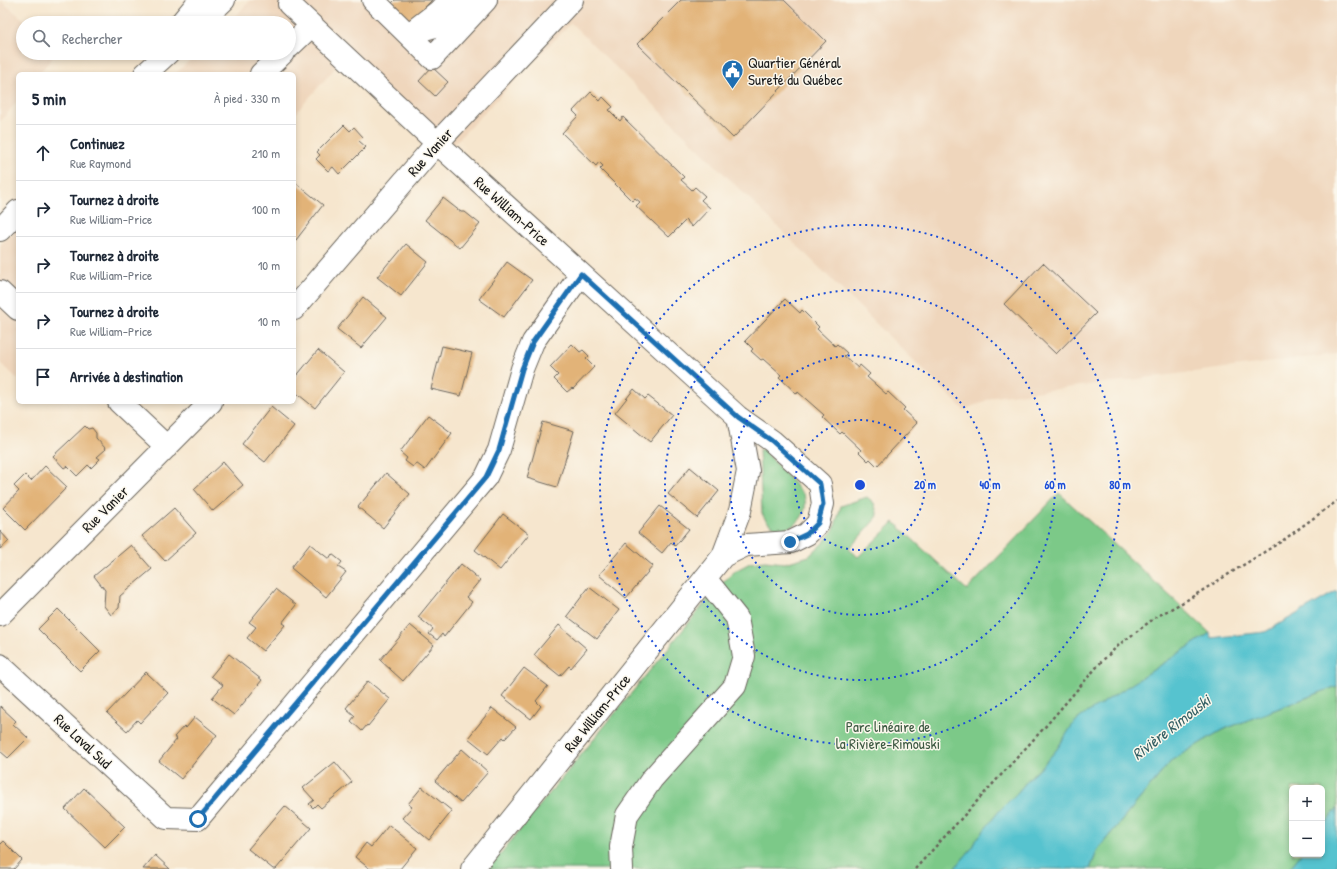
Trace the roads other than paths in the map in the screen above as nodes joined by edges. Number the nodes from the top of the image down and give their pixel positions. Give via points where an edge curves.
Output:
1 (200, 0) edge
2 (224, 0) edge
3 (372, 0) edge
4 (449, 0) edge
5 (470, 0) edge
6 (486, 0) edge
7 (572, 0) edge
8 (288, 4) dead end
9 (187, 16) edge
10 (207, 16) edge
11 (311, 26) junction
12 (408, 34) junction
13 (296, 40) edge
14 (152, 60) edge
15 (160, 60) edge
16 (276, 60) edge
17 (143, 72) edge
18 (147, 72) edge
19 (263, 72) edge
20 (437, 143) junction
21 (16, 213) edge
22 (0, 230) edge
23 (581, 274) junction
24 (0, 292) edge
25 (16, 307) edge
26 (296, 307) edge
27 (120, 404) edge
28 (209, 404) edge
29 (738, 417) junction
30 (167, 447) junction
31 (723, 556) junction
32 (705, 578) junction
33 (0, 615) edge
34 (0, 664) edge
35 (472, 869) edge
36 (622, 869) edge

1 - 9 street
2 - 10 street
3 - 12 street
4 - 12 street via 439,11
5 - 12 street via 449,22
6 - 12 street via 432,58
7 - 20 street, Rue Vanier
8 - 11 street, Rue William-Price
11 - 13 street
11 - 20 street, Rue William-Price
14 - 17 street
15 - 18 street
16 - 19 street
20 - 23 street, Rue William-Price
20 - 26 street, Rue Vanier
21 - 22 street
23 - 29 street, Rue William-Price
23 - 34 street, Rue Laval Sud via 533,342 522,369 499,450 486,477 198,819 166,818
24 - 25 street
27 - 30 street
28 - 30 street, Rue Vanier
29 - 31 street, Rue William-Price via 748,471 740,511
29 - 31 street, Rue William-Price via 772,441 820,484 823,504 818,523 807,534 790,542 746,545
30 - 33 street, Rue Vanier
31 - 32 street, Rue William-Price
32 - 35 street, Rue William-Price
32 - 36 street via 737,618 744,656 735,686 652,780 627,815 621,847

